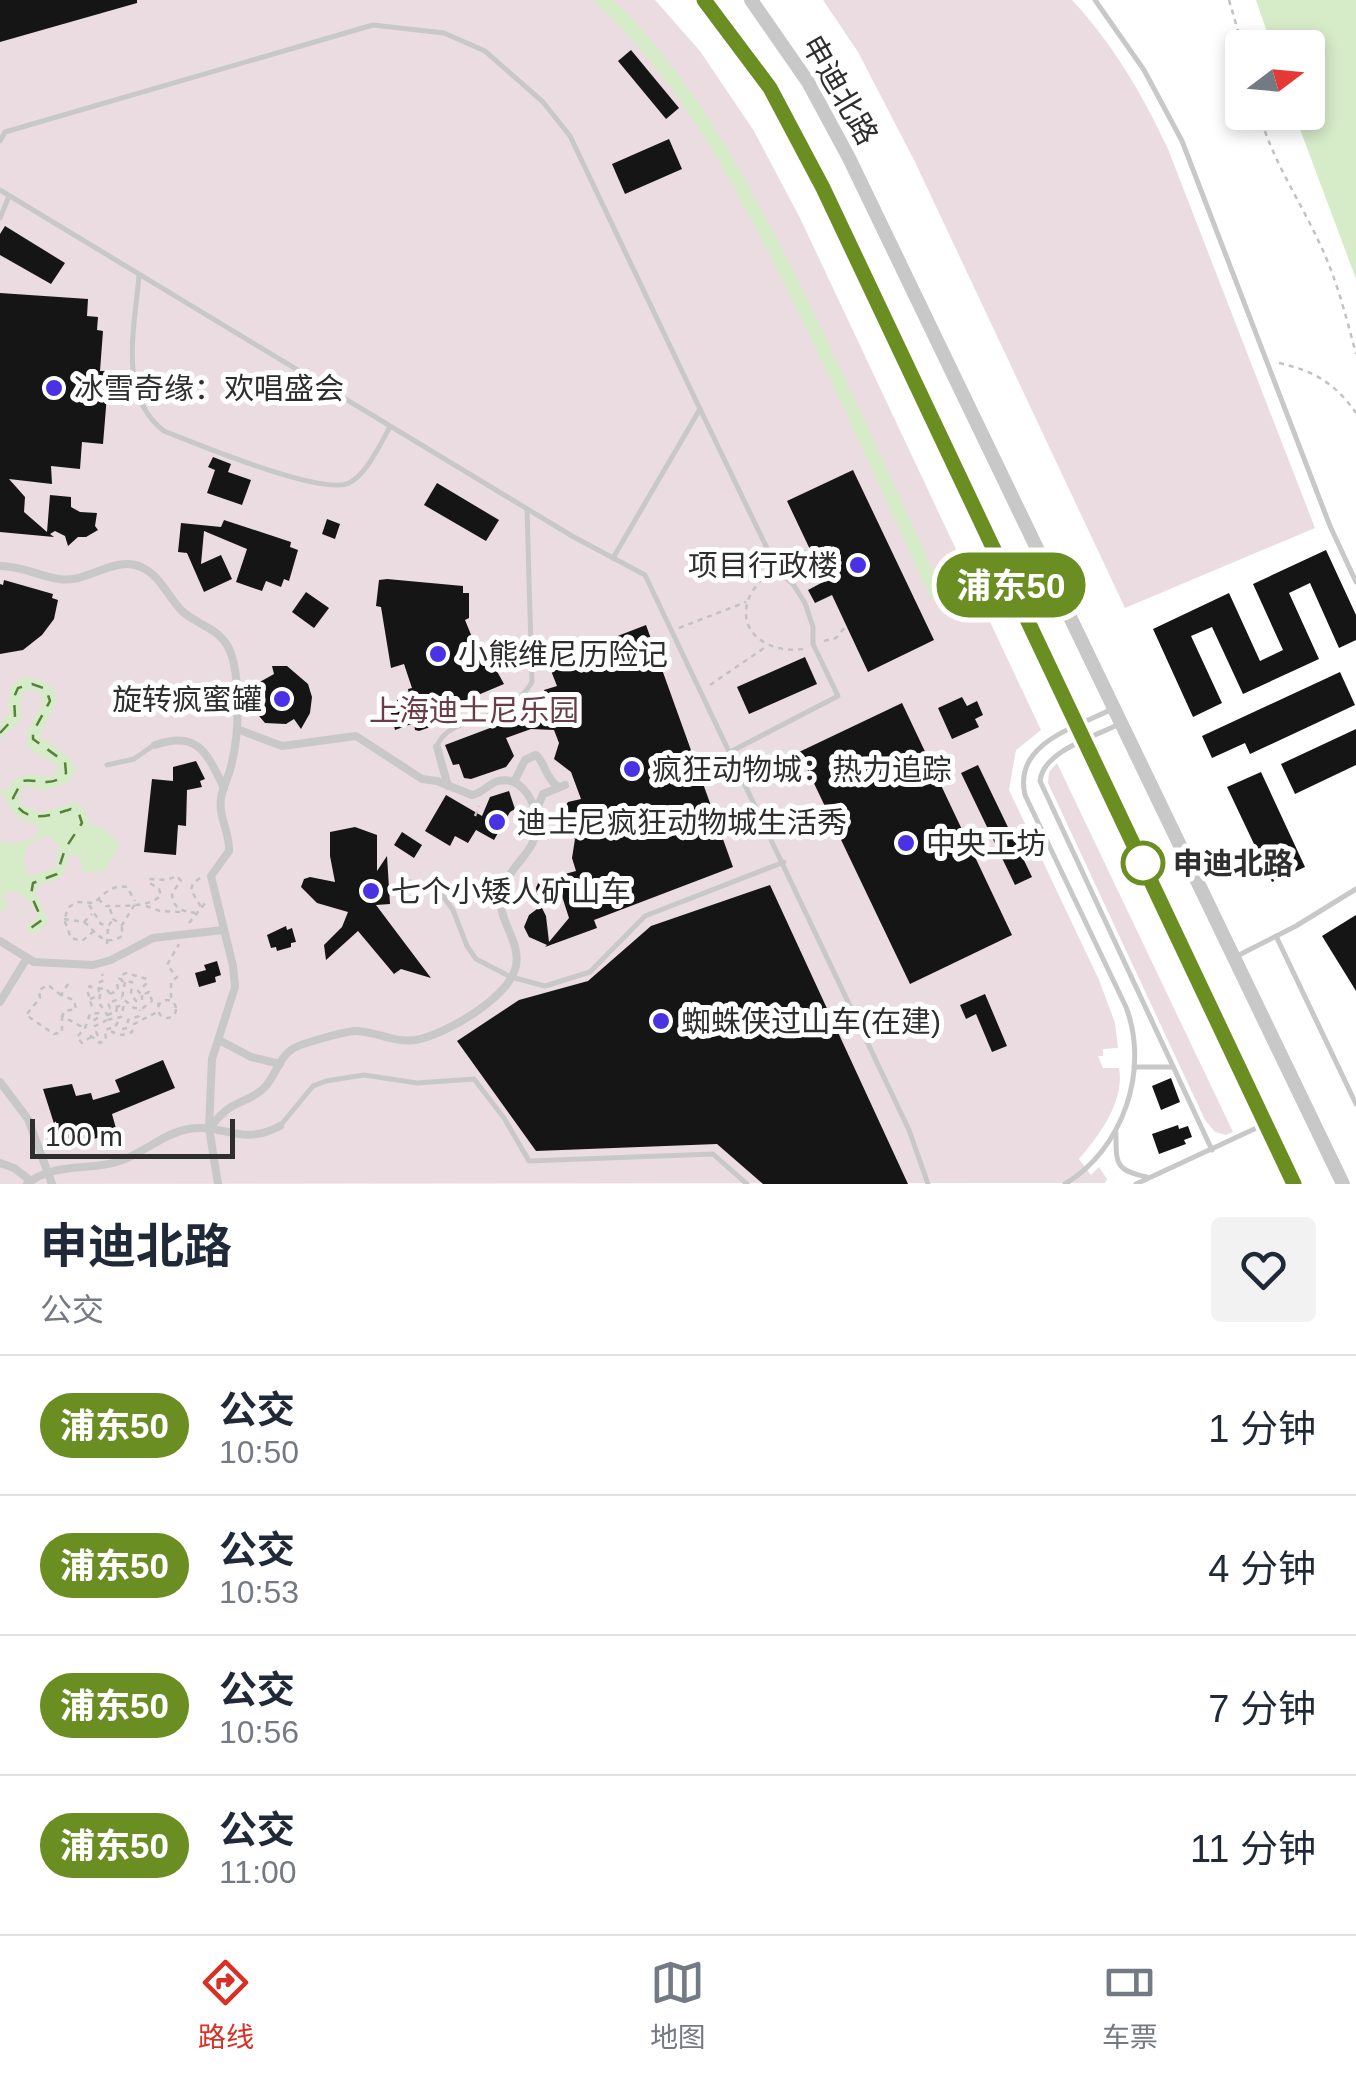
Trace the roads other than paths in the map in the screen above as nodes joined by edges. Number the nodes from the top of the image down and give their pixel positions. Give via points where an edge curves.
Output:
1 (704, 0) edge
2 (751, 0) edge
3 (1095, 0) edge
4 (0, 142) edge
5 (0, 190) edge
6 (10, 196) junction
7 (0, 218) edge
8 (140, 276) junction
9 (700, 409) junction
10 (390, 428) junction
11 (527, 509) junction
12 (613, 558) junction
13 (0, 566) edge
14 (1356, 582) edge
15 (1114, 708) junction
16 (1122, 723) junction
17 (1078, 726) junction
18 (238, 729) junction
19 (1085, 741) junction
20 (155, 745) joint
21 (437, 747) joint
22 (732, 752) junction
23 (107, 765) dead end
24 (514, 782) junction
25 (448, 786) junction
26 (224, 788) junction
27 (536, 811) junction
28 (784, 862) junction
29 (401, 880) dead end
30 (1356, 889) edge
31 (223, 930) junction
32 (1276, 936) junction
33 (0, 942) edge
34 (1235, 957) junction
35 (27, 958) junction
36 (511, 977) junction
37 (0, 1002) edge
38 (219, 1040) junction
39 (280, 1064) junction
40 (1134, 1067) junction
41 (1173, 1067) junction
42 (0, 1082) edge
43 (1356, 1104) edge
44 (1266, 1124) junction
45 (280, 1126) joint
46 (209, 1128) junction
47 (1116, 1130) junction
48 (1212, 1150) junction
49 (0, 1163) edge
50 (47, 1172) junction
51 (1150, 1178) junction
52 (29, 1182) edge
53 (52, 1184) edge
54 (218, 1184) edge
55 (746, 1184) edge
56 (928, 1184) edge
57 (1065, 1184) edge
58 (1136, 1184) edge
59 (1294, 1184) edge
60 (1343, 1184) edge

1 - 17 street, 申迪北路 via 794,130
2 - 15 street, 申迪北路 via 836,133
3 - 14 lane via 1182,140
4 - 9 lane via 5,132 373,25 444,33 485,51 570,136
5 - 6 lane
6 - 7 lane
6 - 8 lane
8 - 10 lane
8 - 10 lane via 131,367 147,418 164,431 333,487 351,482
9 - 12 lane
9 - 22 lane via 776,565 805,603 813,644 838,696
10 - 11 lane
11 - 12 lane
11 - 21 lane via 532,682 501,711 448,730
12 - 22 lane via 646,575
13 - 18 street via 60,580 140,566 185,614 228,644
15 - 16 street, 申迪北路
15 - 17 lane
16 - 19 lane
16 - 34 street, 申迪北路
17 - 19 street, 申迪北路
17 - 40 lane via 1030,754 1022,780 1131,1021
18 - 25 street via 282,746 356,736 410,772
18 - 26 street
19 - 41 lane via 1052,759 1040,781
19 - 44 street, 申迪北路
20 - 23 lane
20 - 26 street via 180,738 197,744
21 - 25 street
22 - 28 lane
24 - 25 street via 500,780 472,796
24 - 27 street
24 - 27 street via 524,760 536,754 548,780 561,786 542,794
26 - 31 street via 221,814 229,851 211,876
27 - 36 street via 533,845 500,896 516,954
28 - 36 lane via 645,916 607,958 573,980 545,986
28 - 56 lane
29 - 36 lane via 436,888 476,959
30 - 32 lane
31 - 35 street via 153,938 99,963
31 - 38 street via 234,987
32 - 34 lane
32 - 43 lane
33 - 35 street
34 - 60 street, 申迪北路
35 - 37 street
36 - 39 street via 488,1002 443,1031 415,1040 342,1032 294,1048
38 - 39 street via 251,1058
38 - 46 street
39 - 46 street via 257,1095
40 - 41 lane
40 - 47 lane via 1127,1110
41 - 48 lane
42 - 50 street via 28,1119
44 - 48 lane
44 - 59 street, 申迪北路
45 - 46 street via 262,1136
45 - 55 lane via 313,1086 326,1081 364,1075 417,1084 474,1080 530,1161 713,1154
46 - 50 street via 176,1132 122,1160
46 - 54 street
47 - 51 lane via 1120,1167
47 - 57 lane via 1090,1165
48 - 51 lane
49 - 52 street
50 - 52 street
50 - 53 street
51 - 58 lane

